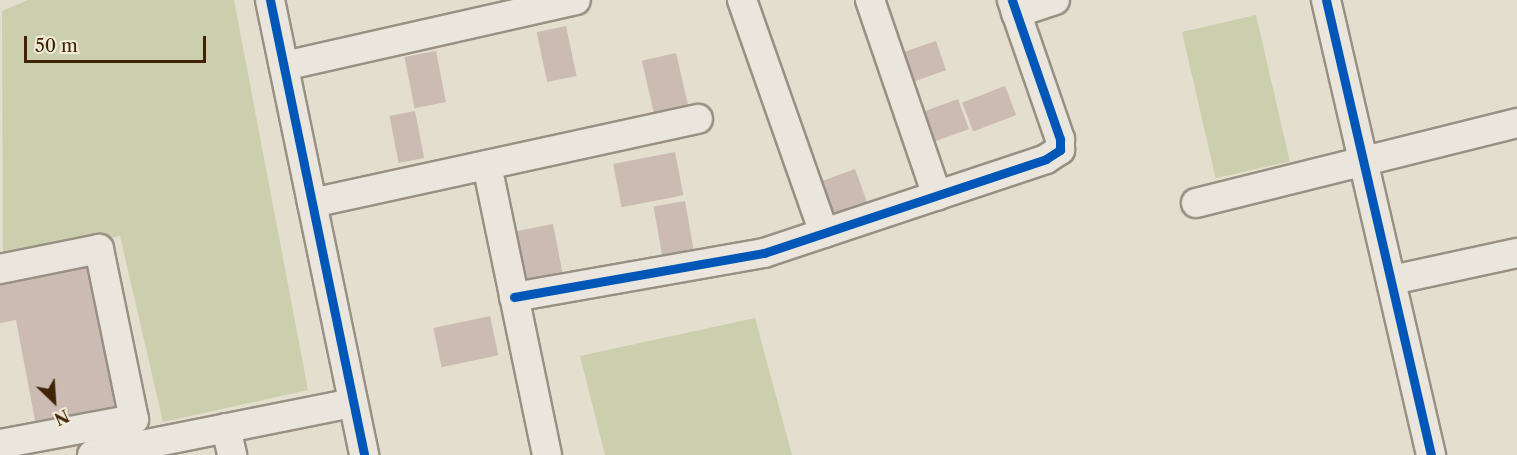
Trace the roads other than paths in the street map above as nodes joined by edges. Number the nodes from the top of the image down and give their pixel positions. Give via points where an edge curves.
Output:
1 (270, 0) edge
2 (576, 0) edge
3 (742, 0) edge
4 (870, 0) edge
5 (1055, 0) edge
6 (1326, 0) edge
7 (1014, 7) edge
8 (284, 66) junction
9 (698, 119) dead end
10 (1517, 123) edge
11 (1363, 161) junction
12 (487, 165) junction
13 (937, 196) junction
14 (312, 203) junction
15 (1196, 203) dead end
16 (824, 233) junction
17 (1517, 253) edge
18 (0, 269) edge
19 (1392, 280) junction
20 (514, 297) junction
21 (353, 403) junction
22 (229, 442) edge
23 (0, 444) edge
24 (92, 455) edge
25 (364, 455) edge
26 (547, 455) edge
27 (1431, 455) edge

1 - 8 street
2 - 8 street
3 - 16 street
4 - 13 street
5 - 7 street
6 - 11 street
7 - 13 street via 1060,150 1046,159
8 - 14 street
9 - 12 street
10 - 11 street
11 - 15 street
11 - 19 street
12 - 14 street
12 - 20 street
13 - 16 street
14 - 21 street
16 - 20 street via 764,253
17 - 19 street
18 - 23 street via 99,249 134,419
19 - 27 street
20 - 26 street
21 - 22 street
21 - 25 street
22 - 24 street

